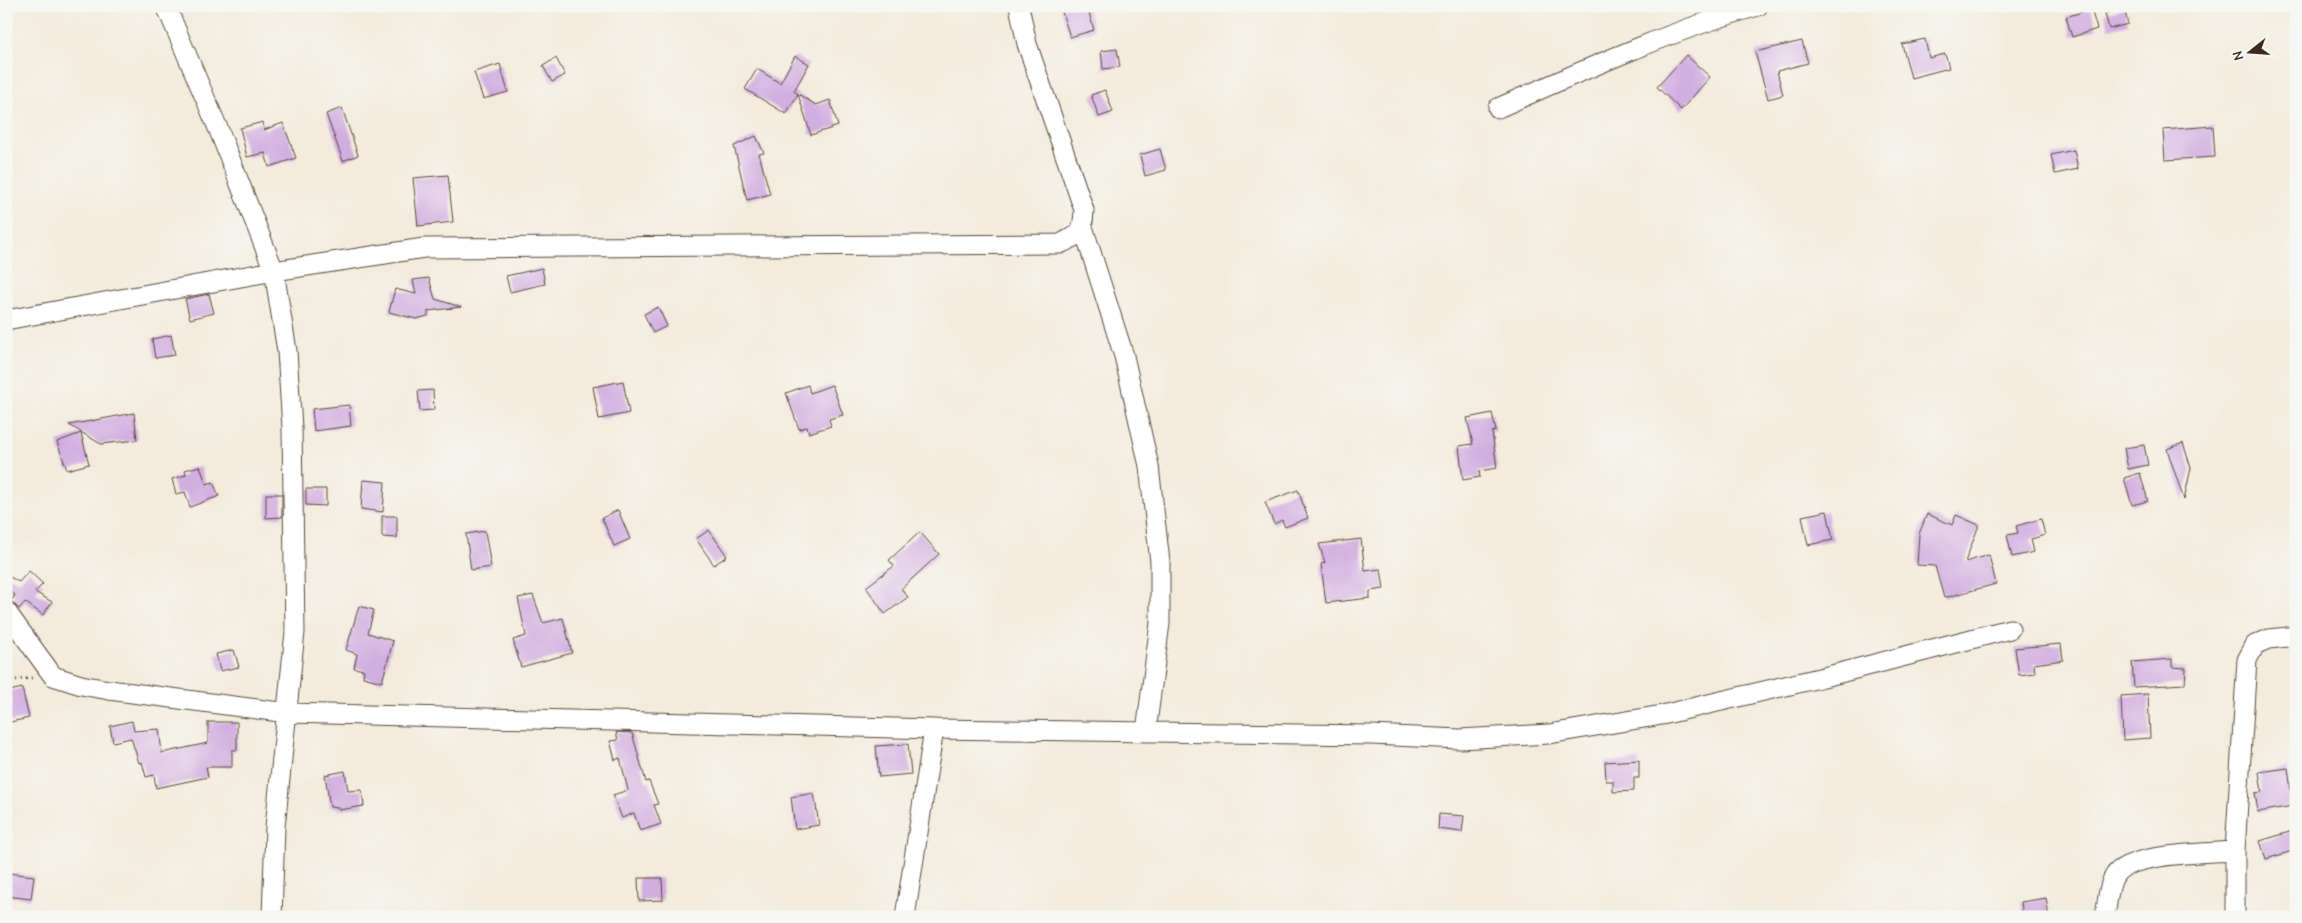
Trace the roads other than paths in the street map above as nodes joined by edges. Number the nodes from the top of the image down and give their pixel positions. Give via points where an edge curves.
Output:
1 (166, 6) edge
2 (1019, 6) edge
3 (1758, 6) edge
4 (1498, 108) dead end
5 (1084, 227) junction
6 (274, 271) junction
7 (6, 320) edge
8 (6, 611) edge
9 (2010, 629) dead end
10 (2296, 636) edge
11 (288, 713) junction
12 (934, 729) junction
13 (1146, 732) junction
14 (2235, 851) junction
15 (272, 917) edge
16 (905, 917) edge
17 (2104, 917) edge
18 (2235, 917) edge

1 - 6 street
2 - 5 street via 1027,44 1084,210
3 - 4 street via 1638,49
5 - 6 street via 1075,237 1060,244 424,248
5 - 13 street via 1124,356 1150,476 1160,562 1160,623
6 - 7 street
6 - 11 street via 287,351 292,428 296,632
8 - 11 street via 53,676 110,690
9 - 13 street via 1662,715 1549,734 1460,739
10 - 14 street via 2269,639 2255,645 2247,660
11 - 12 street
11 - 15 street via 275,827
12 - 13 street
12 - 16 street
14 - 17 street via 2174,855 2131,863 2114,875
14 - 18 street

